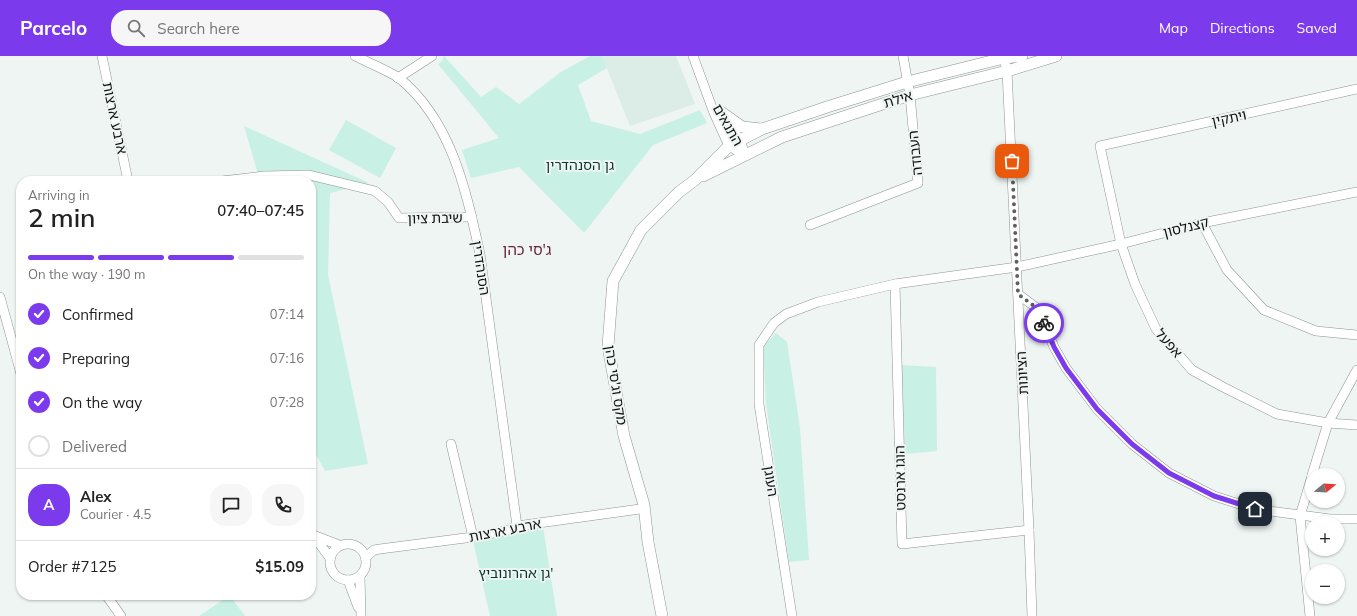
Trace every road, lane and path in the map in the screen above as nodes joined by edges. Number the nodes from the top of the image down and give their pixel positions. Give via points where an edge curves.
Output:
1 (102, 56) edge
2 (355, 56) edge
3 (432, 56) edge
4 (693, 56) edge
5 (903, 56) edge
6 (1022, 56) edge
7 (1056, 56) edge
8 (1004, 58) junction
9 (1007, 71) junction
10 (398, 78) junction
11 (701, 78) junction
12 (907, 82) junction
13 (1357, 89) edge
14 (910, 95) junction
15 (721, 112) junction
16 (762, 129) junction
17 (740, 140) junction
18 (729, 146) junction
19 (1100, 146) joint
20 (745, 155) junction
21 (127, 176) edge
22 (264, 176) edge
23 (313, 176) edge
24 (316, 177) edge
25 (695, 180) junction
26 (1357, 192) edge
27 (472, 217) junction
28 (1202, 223) junction
29 (810, 225) dead end
30 (1121, 244) junction
31 (1017, 267) junction
32 (895, 284) junction
33 (1018, 294) junction
34 (0, 297) edge
35 (1357, 335) edge
36 (16, 356) edge
37 (1357, 370) edge
38 (1328, 423) junction
39 (1357, 425) edge
40 (452, 444) dead end
41 (1314, 468) edge
42 (1305, 499) edge
43 (642, 507) junction
44 (1300, 516) junction
45 (1357, 519) edge
46 (516, 526) junction
47 (1029, 530) junction
48 (316, 536) edge
49 (473, 536) junction
50 (316, 539) edge
51 (339, 545) junction
52 (366, 557) junction
53 (330, 558) junction
54 (360, 576) junction
55 (348, 580) junction
56 (109, 600) edge
57 (361, 614) edge
58 (120, 616) edge
59 (662, 616) edge
60 (792, 616) edge
61 (1032, 616) edge
62 (1310, 616) edge

1 - 21 street, ארבע ארצות
2 - 10 street, הסנהדרין
3 - 10 street
4 - 11 street, התנאים
5 - 12 street, העבודה
6 - 8 street, אילת
7 - 9 street, אילת
8 - 9 street, הציונות
8 - 12 street, אילת
9 - 14 street, אילת
9 - 31 street, הציונות
10 - 27 street, הסנהדרין via 425,104 444,135 458,168
11 - 15 street, התנאים
11 - 18 street, התנאים
12 - 14 street, העבודה
12 - 16 street, אילת
13 - 19 street, ויתקין
14 - 20 street, אילת via 782,137
14 - 29 street, העבודה via 918,183
15 - 16 street via 742,128
15 - 17 street, התנאים
16 - 17 street, אילת
17 - 18 street, מקס וג'סי כהן
17 - 20 street, התנאים
18 - 20 street, התנאים
18 - 25 street, מקס וג'סי כהן
19 - 30 street, אפעל
20 - 25 street, מקס וג'סי כהן
22 - 23 street, שיבת ציון
24 - 27 street, שיבת ציון via 375,191 388,202 399,218
25 - 43 street, מקס וג'סי כהן via 679,192 641,230 613,281 608,346 624,436 636,474
26 - 28 street, קצנלסון
27 - 46 street, הסנהדרין via 480,254
28 - 30 street, קצנלסון
28 - 35 street via 1227,270 1264,310 1316,331
30 - 31 street, קצנלסון
30 - 38 street, אפעל via 1135,284 1156,329 1192,370 1277,414
31 - 32 street
31 - 33 street, הציונות
32 - 47 street, הוגו ארנסט via 902,544
32 - 60 street, העוגן via 818,302 786,314 774,323 759,345 759,404
33 - 44 street via 1038,309 1066,368 1097,409 1132,444 1169,473 1214,496 1255,509
33 - 47 street, הציונות
34 - 36 street
37 - 38 street
38 - 39 street, אפעל
38 - 41 street
40 - 49 street
42 - 44 street
43 - 46 street, ארבע ארצות
43 - 59 street, מקס וג'סי כהן
44 - 45 street
44 - 62 street
46 - 49 street, ארבע ארצות
47 - 61 street, הציונות
48 - 51 street
49 - 52 street, ארבע ארצות via 374,550
50 - 53 street
51 - 52 street via 345,543 359,546
51 - 53 street
52 - 54 street via 366,565
53 - 55 street via 332,570 337,576
54 - 55 street
54 - 57 street
55 - 57 street
56 - 58 street

